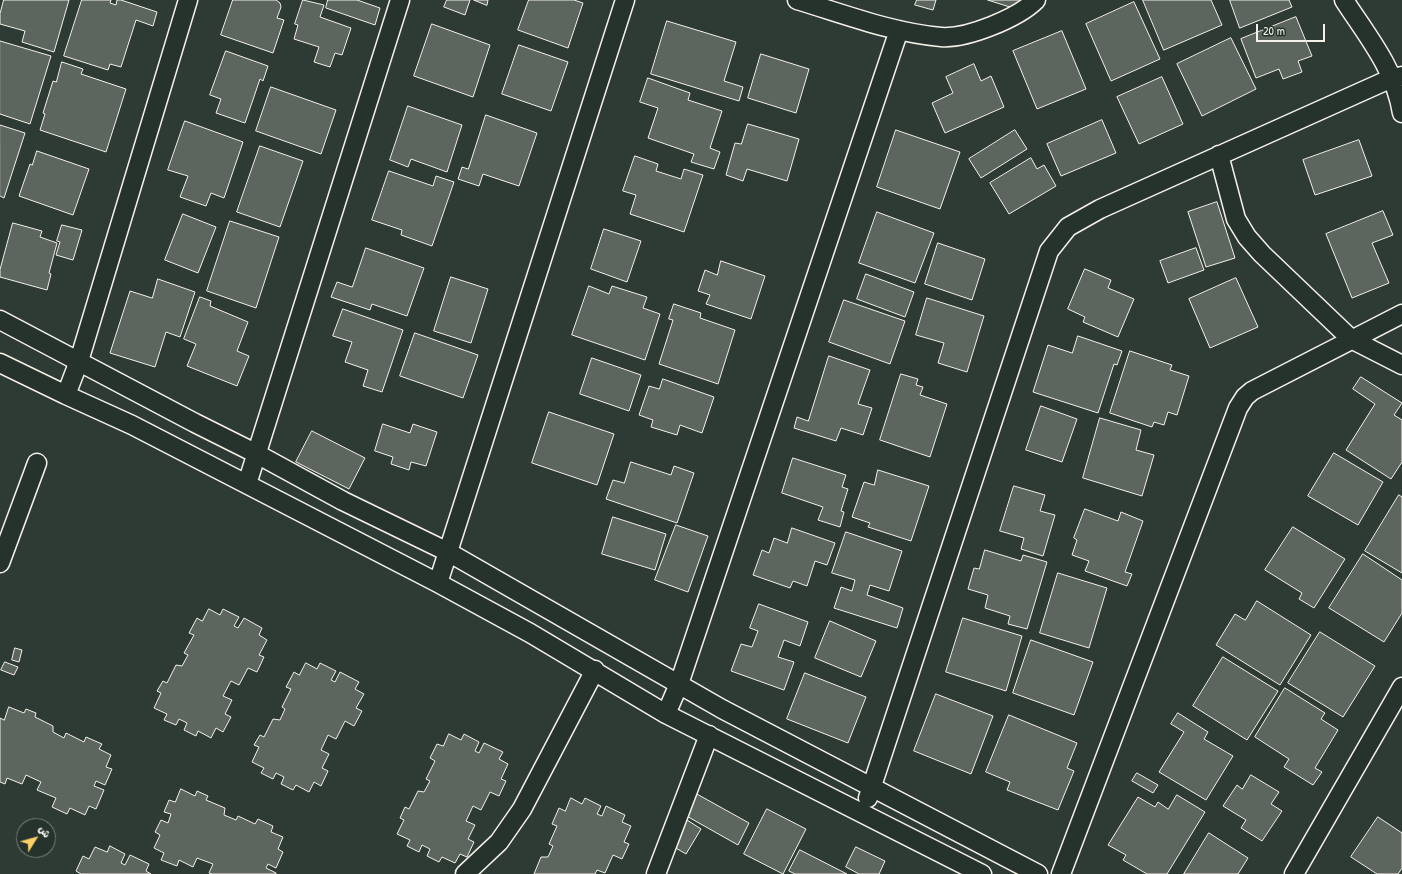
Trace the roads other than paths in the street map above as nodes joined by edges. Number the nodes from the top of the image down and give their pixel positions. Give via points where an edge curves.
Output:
1 (188, 0) edge
2 (400, 0) edge
3 (625, 0) edge
4 (798, 0) edge
5 (1036, 0) edge
6 (1344, 0) edge
7 (835, 5) edge
8 (899, 30) junction
9 (1397, 77) edge
10 (1402, 113) edge
11 (1219, 155) junction
12 (1402, 314) edge
13 (0, 320) edge
14 (1351, 339) junction
15 (79, 362) junction
16 (0, 363) edge
17 (1402, 365) edge
18 (66, 395) junction
19 (257, 454) junction
20 (37, 463) dead end
21 (247, 484) junction
22 (448, 552) junction
23 (0, 563) edge
24 (438, 583) junction
25 (594, 670) junction
26 (678, 684) junction
27 (1402, 687) edge
28 (666, 714) junction
29 (710, 735) junction
30 (872, 787) junction
31 (864, 813) junction
32 (465, 874) edge
33 (656, 874) edge
34 (982, 874) edge
35 (1038, 874) edge
36 (1061, 874) edge
37 (1294, 874) edge

1 - 15 street
2 - 19 street
3 - 22 street
4 - 7 street
5 - 8 street via 1008,19 977,31 943,37
6 - 9 street
7 - 8 street
8 - 26 street
9 - 10 street
9 - 11 street
11 - 14 street via 1236,219 1247,238
11 - 30 street via 1100,209 1068,227 1049,251
12 - 14 street
13 - 15 street
14 - 17 street
14 - 36 street via 1252,391 1245,396 1238,408
15 - 18 street
15 - 19 street
16 - 18 street
18 - 21 street via 132,425
19 - 21 street
19 - 22 street via 343,501
20 - 23 street
21 - 24 street
22 - 24 street
22 - 26 street
24 - 25 street
25 - 28 street
25 - 32 street via 522,809 499,842
26 - 28 street
26 - 30 street
27 - 37 street
28 - 29 street
29 - 31 street
29 - 33 street
30 - 31 street
30 - 35 street
31 - 34 street

